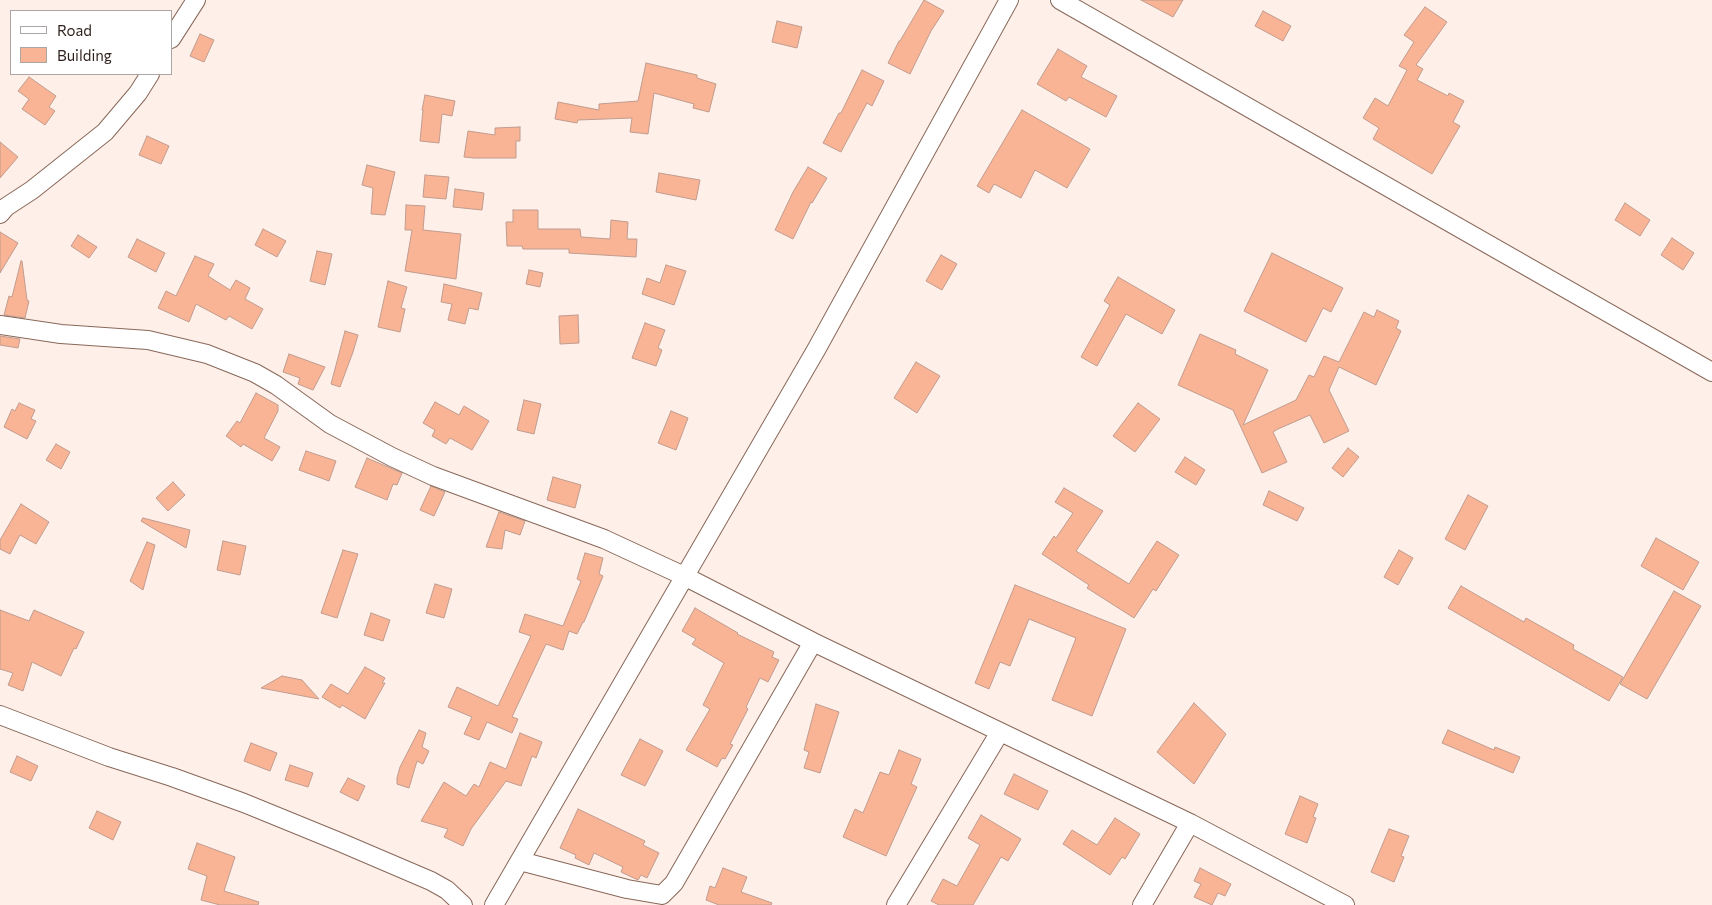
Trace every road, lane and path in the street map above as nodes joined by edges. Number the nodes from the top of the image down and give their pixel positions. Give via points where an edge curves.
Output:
1 (196, 0) edge
2 (1009, 0) edge
3 (1060, 0) edge
4 (172, 37) edge
5 (149, 75) edge
6 (0, 214) edge
7 (0, 325) edge
8 (1712, 372) edge
9 (684, 576) junction
10 (813, 642) junction
11 (0, 715) edge
12 (1000, 732) junction
13 (1190, 823) junction
14 (520, 860) junction
15 (463, 905) edge
16 (494, 905) edge
17 (896, 905) edge
18 (1142, 905) edge
19 (1345, 905) edge

1 - 4 street
2 - 9 street via 816,350
3 - 8 street
5 - 6 street via 106,132
7 - 9 street via 61,334 148,340 207,354 255,373 356,439 434,476 604,539
9 - 10 street
9 - 14 street
10 - 12 street
10 - 14 street via 674,883 662,895 627,889
11 - 15 street via 109,757 244,803 342,843 431,881
12 - 13 street
12 - 17 street
13 - 18 street
13 - 19 street
14 - 16 street

